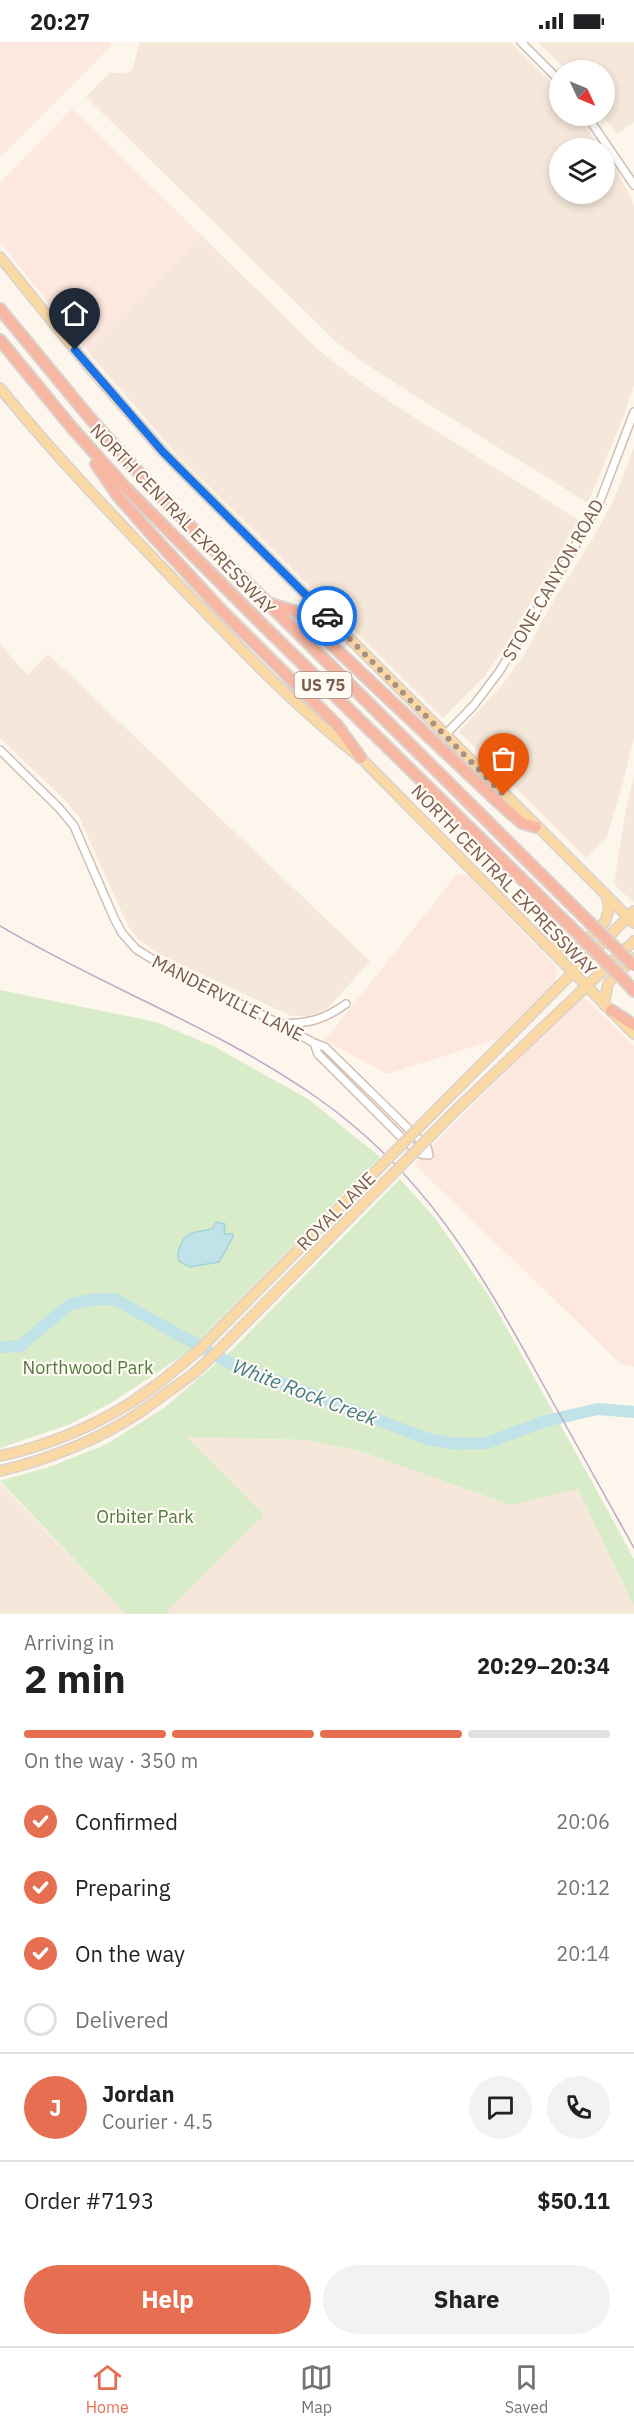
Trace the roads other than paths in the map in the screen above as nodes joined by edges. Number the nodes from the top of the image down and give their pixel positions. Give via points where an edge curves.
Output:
1 (521, 42) edge
2 (549, 70) edge
3 (594, 126) edge
4 (634, 185) edge
5 (0, 257) edge
6 (0, 309) edge
7 (0, 340) edge
8 (0, 388) edge
9 (3, 398) edge
10 (634, 412) edge
11 (73, 429) junction
12 (268, 604) junction
13 (446, 734) junction
14 (0, 750) edge
15 (361, 758) junction
16 (536, 827) junction
17 (606, 896) junction
18 (632, 917) edge
19 (634, 941) edge
20 (543, 944) junction
21 (634, 958) edge
22 (634, 966) edge
23 (572, 972) junction
24 (585, 986) junction
25 (634, 991) edge
26 (346, 1004) dead end
27 (608, 1008) junction
28 (280, 1024) junction
29 (634, 1024) edge
30 (634, 1034) edge
31 (314, 1043) junction
32 (35, 1446) junction
33 (0, 1456) edge
34 (40, 1460) junction
35 (0, 1471) edge

1 - 2 street
3 - 4 street
5 - 13 main road, NORTH CENTRAL EXPRESSWAY via 163,452
6 - 12 highway, NORTH CENTRAL EXPRESSWAY / US 75 via 123,456
7 - 11 highway, NORTH CENTRAL EXPRESSWAY / US 75
8 - 9 main road, NORTH CENTRAL EXPRESSWAY
9 - 15 main road, NORTH CENTRAL EXPRESSWAY via 200,607 328,732
10 - 13 street, STONE CANYON ROAD via 600,501 570,557 507,660 474,705
11 - 15 highway via 118,496 152,535 337,725
11 - 25 highway, NORTH CENTRAL EXPRESSWAY / US 75, bridge via 261,624
12 - 16 highway via 297,612 499,803 522,823
12 - 22 highway, NORTH CENTRAL EXPRESSWAY / US 75, bridge
13 - 16 main road, NORTH CENTRAL EXPRESSWAY
14 - 28 street, MANDERVILLE LANE via 74,826 114,918 136,949
15 - 20 main road, NORTH CENTRAL EXPRESSWAY
16 - 17 main road, NORTH CENTRAL EXPRESSWAY
17 - 18 main road, NORTH CENTRAL EXPRESSWAY
17 - 20 main road via 608,915 579,947 565,951
18 - 23 main road, ROYAL LANE
19 - 24 main road, ROYAL LANE
20 - 23 main road, NORTH CENTRAL EXPRESSWAY
21 - 27 main road via 608,983
23 - 24 main road, NORTH CENTRAL EXPRESSWAY
23 - 32 main road, ROYAL LANE, bridge via 172,1374 91,1424
24 - 27 main road, NORTH CENTRAL EXPRESSWAY
24 - 34 main road, ROYAL LANE, bridge via 193,1374 96,1438
26 - 28 street via 321,1020
27 - 29 highway
27 - 30 main road, NORTH CENTRAL EXPRESSWAY
28 - 31 street, MANDERVILLE LANE
31 - 31 street, MANDERVILLE LANE via 318,1054 401,1137 420,1154 429,1155 427,1147 325,1047
32 - 33 main road, ROYAL LANE
32 - 34 main road
34 - 35 main road, ROYAL LANE

